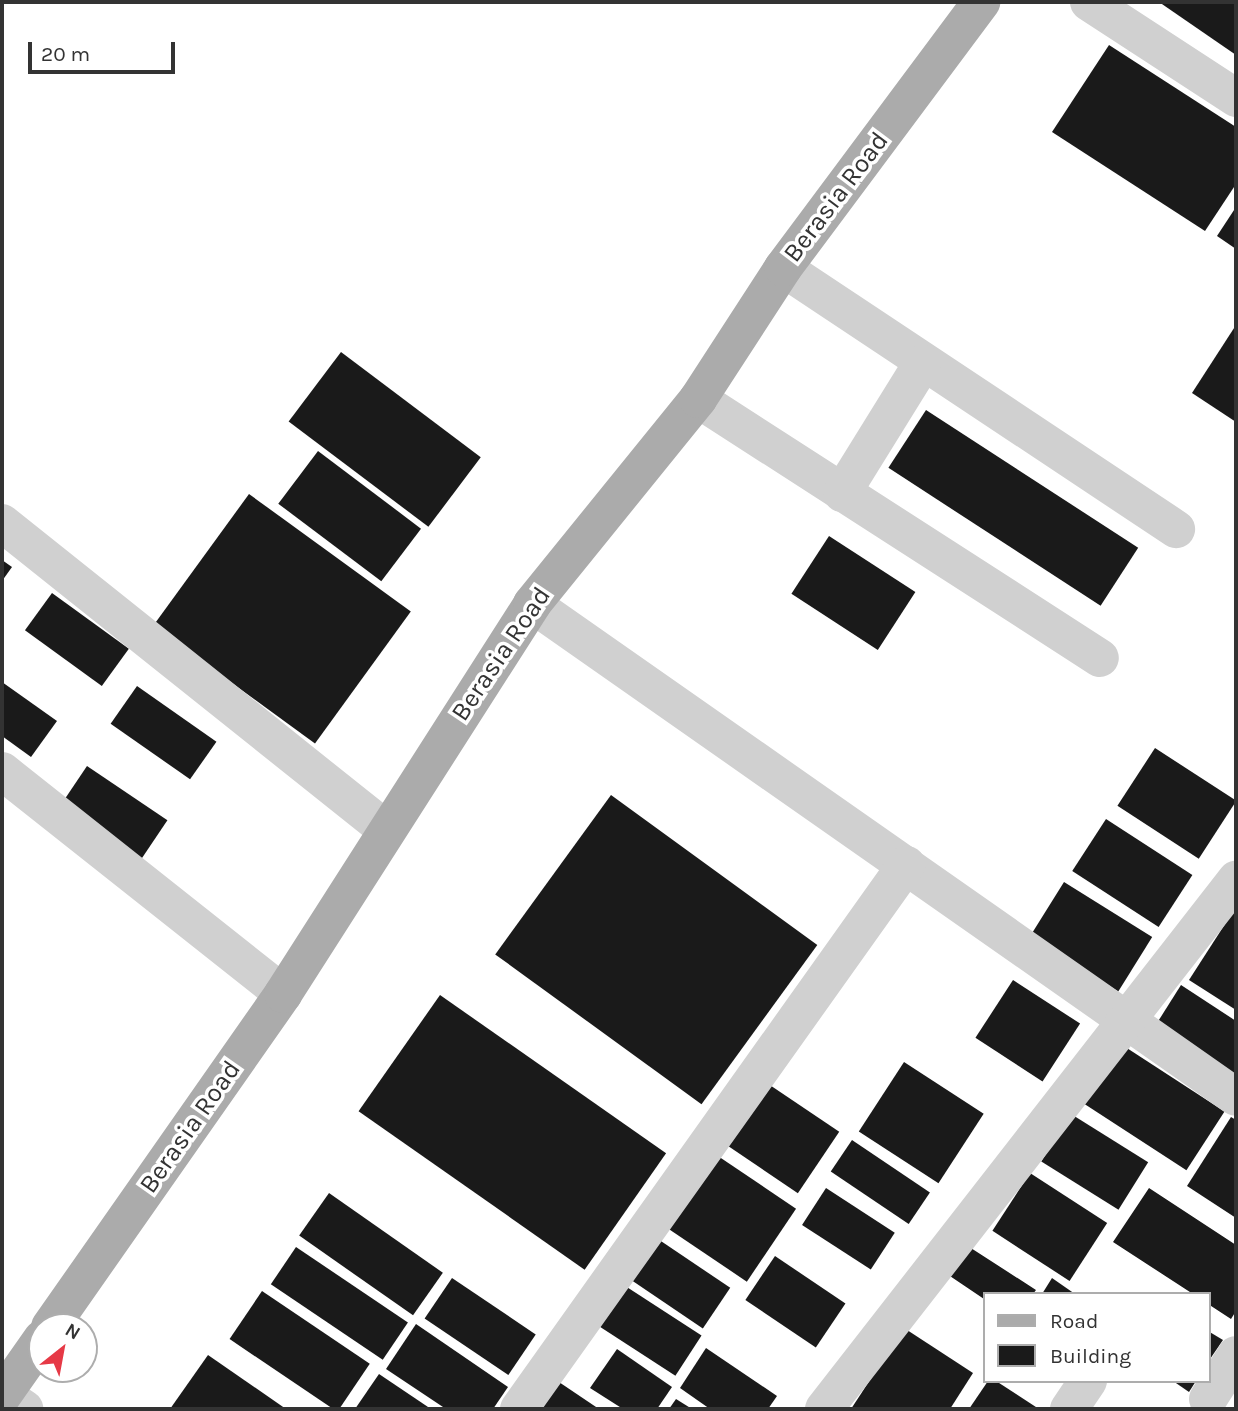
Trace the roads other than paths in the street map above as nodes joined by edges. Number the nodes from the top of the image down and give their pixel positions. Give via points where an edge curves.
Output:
1 (981, 2) edge
2 (1089, 2) edge
3 (1236, 98) edge
4 (783, 268) junction
5 (922, 364) junction
6 (698, 399) junction
7 (842, 493) junction
8 (2, 523) edge
9 (1176, 528) dead end
10 (531, 604) junction
11 (1100, 658) dead end
12 (2, 771) edge
13 (385, 830) junction
14 (906, 865) junction
15 (1236, 880) edge
16 (283, 994) junction
17 (1126, 1021) junction
18 (1236, 1097) edge
19 (60, 1313) edge
20 (1236, 1355) edge
21 (28, 1364) edge
22 (1087, 1383) edge
23 (8, 1399) edge
24 (1208, 1399) dead end
25 (519, 1409) edge
26 (824, 1409) edge
27 (1069, 1409) edge

1 - 4 main road, Berasia Road
2 - 3 street
4 - 5 street
4 - 6 main road, Berasia Road
5 - 7 street
5 - 9 street
6 - 7 street
6 - 10 main road, Berasia Road
7 - 11 street
8 - 13 street
10 - 13 main road, Berasia Road
10 - 14 street
12 - 16 street
13 - 16 main road, Berasia Road
14 - 17 street
14 - 25 street
15 - 17 street
16 - 19 main road, Berasia Road
17 - 18 street
17 - 26 street
20 - 24 street
21 - 23 main road
22 - 27 street

